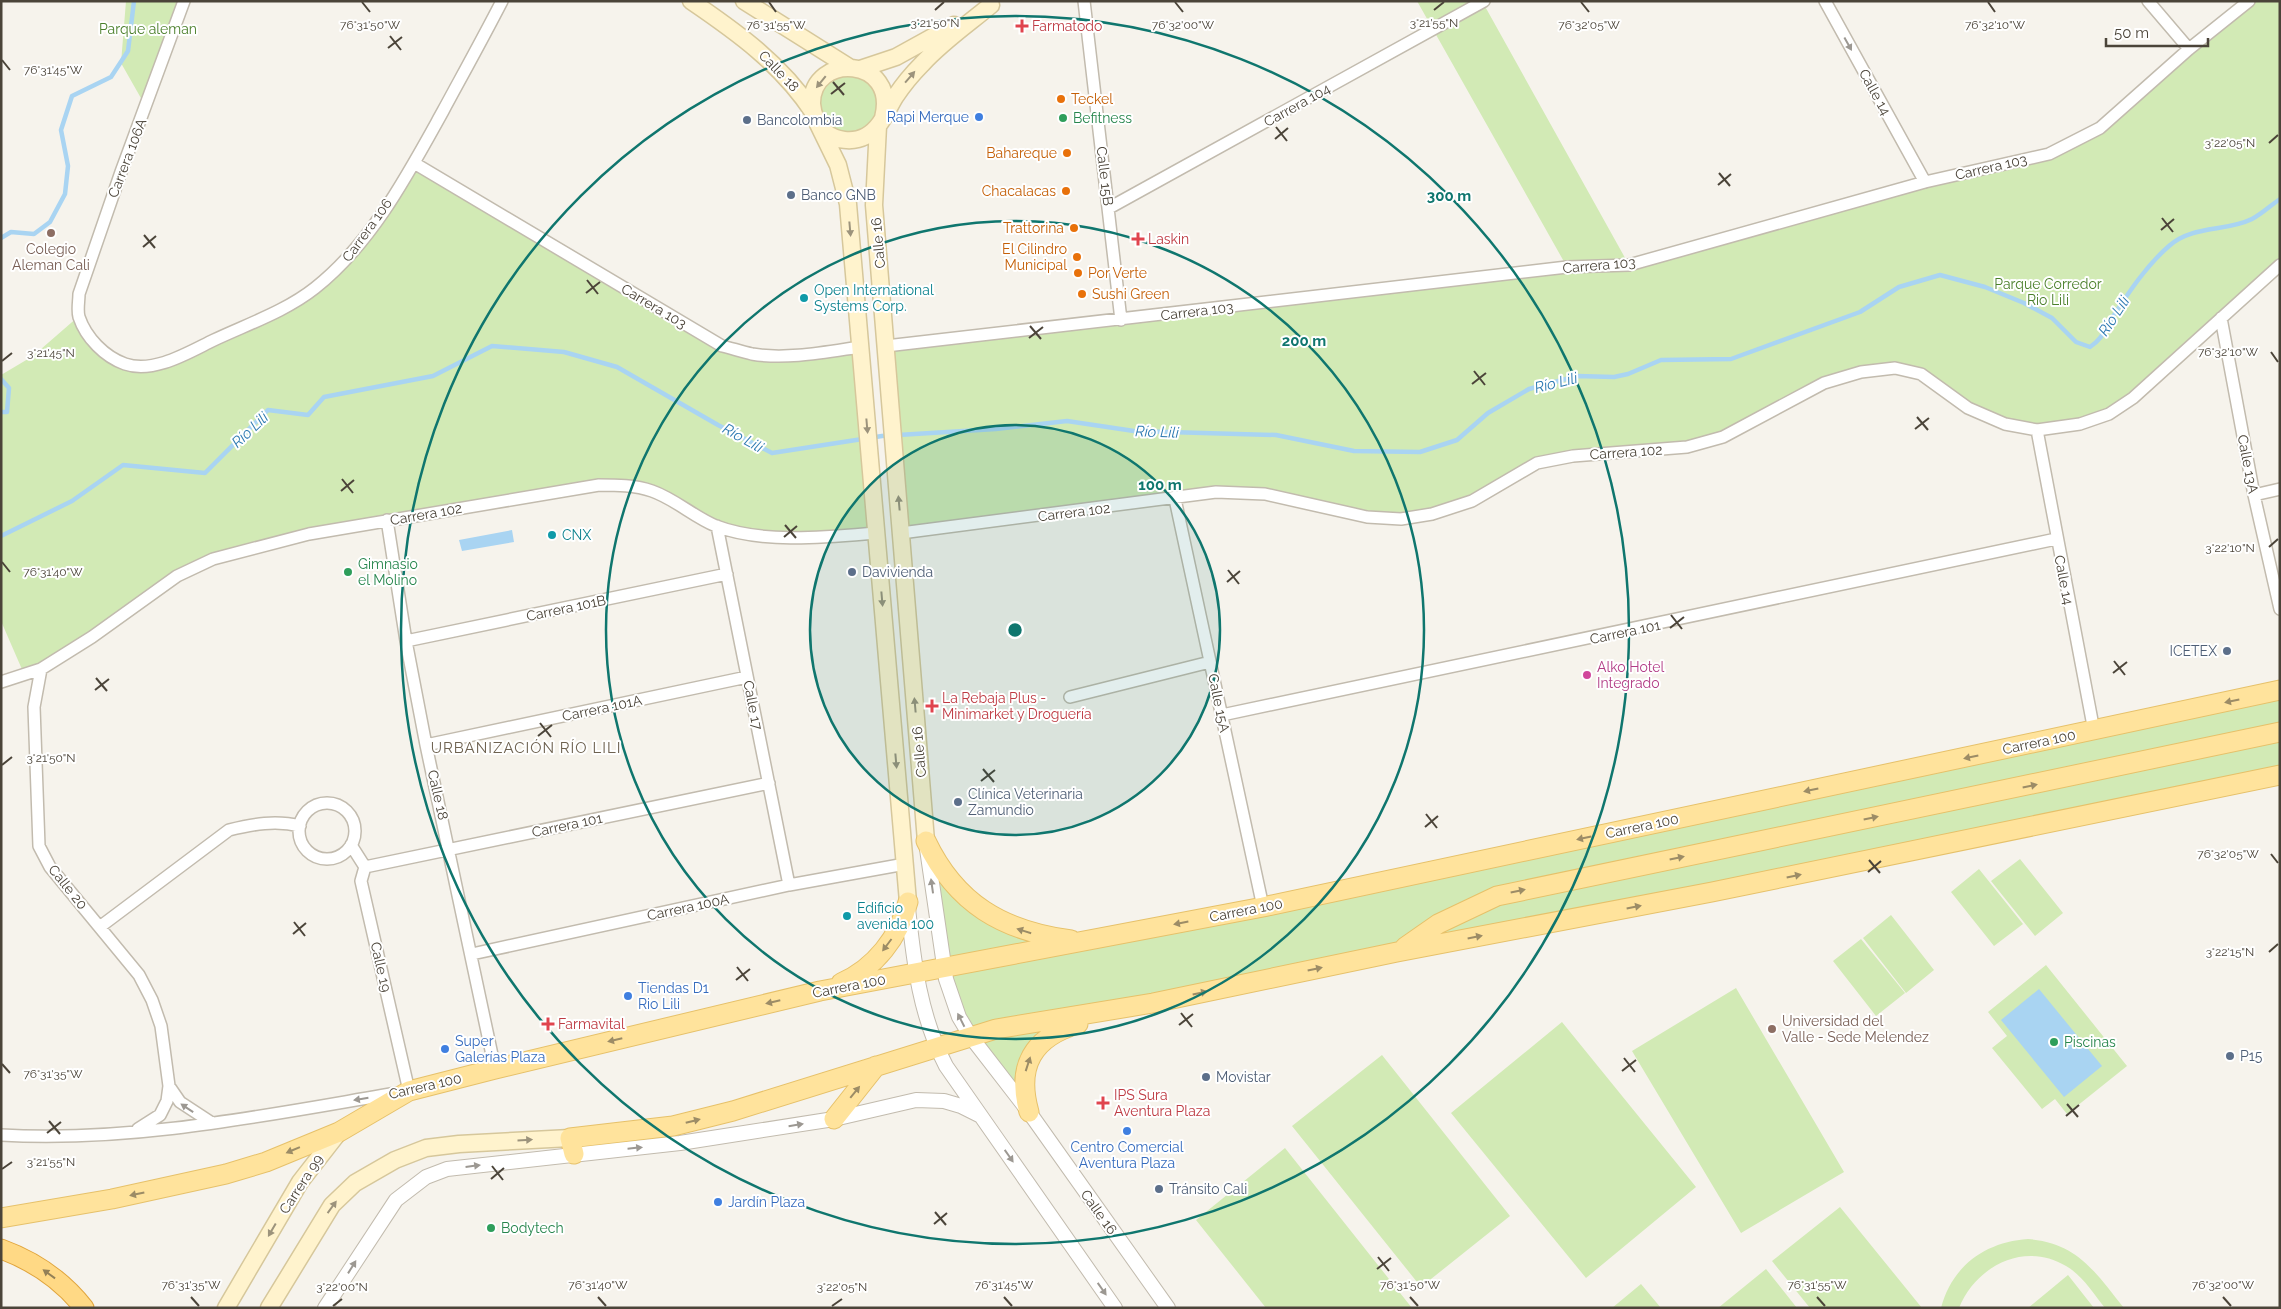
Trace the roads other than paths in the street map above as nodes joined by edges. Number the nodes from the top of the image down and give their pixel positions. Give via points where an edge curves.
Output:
1 (184, 1) edge
2 (502, 1) edge
3 (690, 1) edge
4 (744, 1) edge
5 (1084, 1) edge
6 (1484, 1) edge
7 (1825, 1) edge
8 (2148, 1) edge
9 (2249, 1) edge
10 (994, 2) edge
11 (2189, 49) junction
12 (854, 68) junction
13 (815, 118) junction
14 (881, 122) junction
15 (414, 163) junction
16 (1924, 182) junction
17 (1109, 208) junction
18 (2280, 265) edge
19 (79, 316) joint
20 (2221, 318) junction
21 (1121, 320) junction
22 (886, 346) junction
23 (860, 347) junction
24 (2037, 430) junction
25 (2280, 488) edge
26 (2254, 495) junction
27 (1175, 499) junction
28 (387, 520) junction
29 (717, 526) junction
30 (876, 533) junction
31 (901, 534) junction
32 (2056, 540) junction
33 (727, 574) junction
34 (2280, 608) edge
35 (406, 642) junction
36 (1210, 662) junction
37 (41, 669) junction
38 (748, 678) junction
39 (1, 682) edge
40 (2280, 690) edge
41 (1070, 697) dead end
42 (1222, 715) junction
43 (2094, 731) junction
44 (2280, 732) edge
45 (426, 745) junction
46 (2280, 775) edge
47 (769, 783) junction
48 (300, 826) junction
49 (926, 841) junction
50 (351, 846) junction
51 (450, 849) junction
52 (905, 864) junction
53 (365, 867) junction
54 (789, 885) junction
55 (908, 902) junction
56 (1263, 907) junction
57 (101, 926) junction
58 (1089, 942) junction
59 (1397, 952) junction
60 (472, 954) junction
61 (944, 968) junction
62 (916, 974) junction
63 (820, 991) junction
64 (1153, 1003) junction
65 (970, 1038) junction
66 (936, 1048) junction
67 (876, 1066) junction
68 (495, 1069) junction
69 (169, 1086) junction
70 (409, 1091) junction
71 (1029, 1112) junction
72 (981, 1116) junction
73 (834, 1118) junction
74 (212, 1123) junction
75 (135, 1131) junction
76 (338, 1132) junction
77 (1, 1135) edge
78 (572, 1146) junction
79 (1, 1218) edge
80 (1, 1249) edge
81 (84, 1308) edge
82 (226, 1308) edge
83 (269, 1308) edge
84 (326, 1308) edge
85 (1115, 1308) edge
86 (1168, 1308) edge

1 - 19 street, Carrera 106A via 79,294
2 - 15 street, Carrera 106
3 - 13 main road, Calle 18 via 769,59 799,92
4 - 12 main road
5 - 17 street, Calle 15B
6 - 17 street, Carrera 104
7 -> 16 street, Calle 14
8 - 11 street
9 - 11 street, Carrera 103
10 - 12 main road via 896,57
14 -> 10 main road via 904,84 923,62
11 - 16 street, Carrera 103 via 2100,128 2075,141 2049,154
12 -> 13 main road via 836,69 816,86 812,99
12 - 14 main road via 869,73 882,88 886,98
13 - 14 main road via 830,136 847,141 864,137
13 -> 23 main road, Calle 16 via 838,165 848,204
14 - 22 main road, Calle 16 via 874,205
15 - 19 street, Carrera 106 via 365,238 342,265 314,289 180,356 149,366 116,361 99,348
15 - 23 street, Carrera 103 via 722,346 753,354 781,355
16 - 21 street, Carrera 103 via 1629,265 1568,267
17 - 21 street, Calle 15B
18 - 20 street, Carrera 102
20 - 24 street, Carrera 102 via 2133,398 2109,414 2080,424
20 - 26 street, Calle 13A
21 - 22 street, Carrera 103
31 -> 22 main road, Calle 16
23 -> 30 main road, Calle 16
24 - 27 street, Carrera 102 via 1990,418 1968,408 1920,374 1895,368 1861,372 1824,383 1723,437 1687,447 1572,456 1537,464 1472,501 1432,514 1401,519 1367,517 1265,494 1216,492
24 - 32 street, Calle 14
25 - 26 street
26 - 34 street, Calle 13A
27 - 31 street, Carrera 102
27 - 36 street, Calle 15A
28 - 29 street, Carrera 102 via 599,485 652,491
28 - 35 street, Calle 18
28 - 37 street, Carrera 102 via 308,534 213,559 177,576 92,638
29 - 30 street, Carrera 102 via 798,538
29 - 33 street, Calle 17
30 -> 52 main road, Calle 16
49 -> 31 main road, Calle 16
32 - 42 street, Carrera 101
32 - 43 street, Calle 14
33 - 35 street, Carrera 101B
33 - 38 street, Calle 17
35 - 45 street, Calle 18
36 - 41 street
36 - 42 street, Calle 15A
37 - 39 street, Carrera 102
37 - 57 street, Calle 20 via 34,707 39,846 50,867
38 - 45 street, Carrera 101A
38 - 47 street, Calle 17
40 -> 43 main road, Carrera 100
42 - 56 street, Calle 15A
43 -> 56 main road, Carrera 100
59 -> 44 main road via 1438,924 1497,896
45 - 51 street, Calle 18
59 -> 46 main road via 1712,892
47 - 51 street, Carrera 101
47 - 54 street, Calle 17
48 - 50 street via 305,848 318,858 333,859
48 - 50 street via 310,810 328,803 337,805 352,817 355,836
48 - 57 street via 284,822 251,824 229,830
58 -> 49 main road via 1024,931 987,913 949,879
61 -> 49 street, Calle 16
50 - 53 street
51 - 53 street, Carrera 101
51 - 60 street, Calle 18
52 - 54 street, Carrera 100A
52 - 55 main road, Calle 16
53 - 70 street, Calle 19 via 361,881
54 - 60 street, Carrera 100A
55 - 62 street, Calle 16
55 -> 63 main road via 895,934 873,962 845,982
56 -> 58 main road, Carrera 100
57 - 69 street, Calle 20 via 139,975 152,1000 161,1026
58 - 61 main road, Carrera 100
64 -> 59 main road
60 - 68 street, Calle 18
61 - 62 main road, Carrera 100
65 -> 61 street, Calle 16 via 953,1002
62 - 63 main road, Carrera 100
62 - 66 street, Calle 16
63 -> 68 main road, Carrera 100
64 - 65 main road via 996,1029
71 -> 64 main road via 1023,1092 1024,1078 1030,1058 1041,1042 1069,1027
65 - 66 main road
65 - 71 street, Calle 16
66 - 67 main road
66 - 72 street, Calle 16
73 -> 67 main road
78 -> 67 main road via 733,1111
68 - 70 main road, Carrera 100
74 -> 69 street via 180,1102
69 - 75 street, Calle 20 via 167,1101 160,1115
70 -> 74 street, Carrera 100
70 - 76 main road, Carrera 99
71 - 86 street, Calle 16
72 - 73 street via 961,1106 916,1100
72 -> 85 street, Calle 16
78 -> 73 street via 680,1143
74 - 75 street, Carrera 100
75 - 77 street, Carrera 100 via 46,1138
76 -> 79 main road via 266,1162 226,1174 112,1199
76 -> 82 main road, Carrera 99 via 300,1182
83 -> 78 main road via 332,1205 355,1183 395,1160 426,1148 459,1144
84 -> 78 street via 388,1210 406,1191 426,1177 447,1169
81 -> 80 highway via 47,1272

